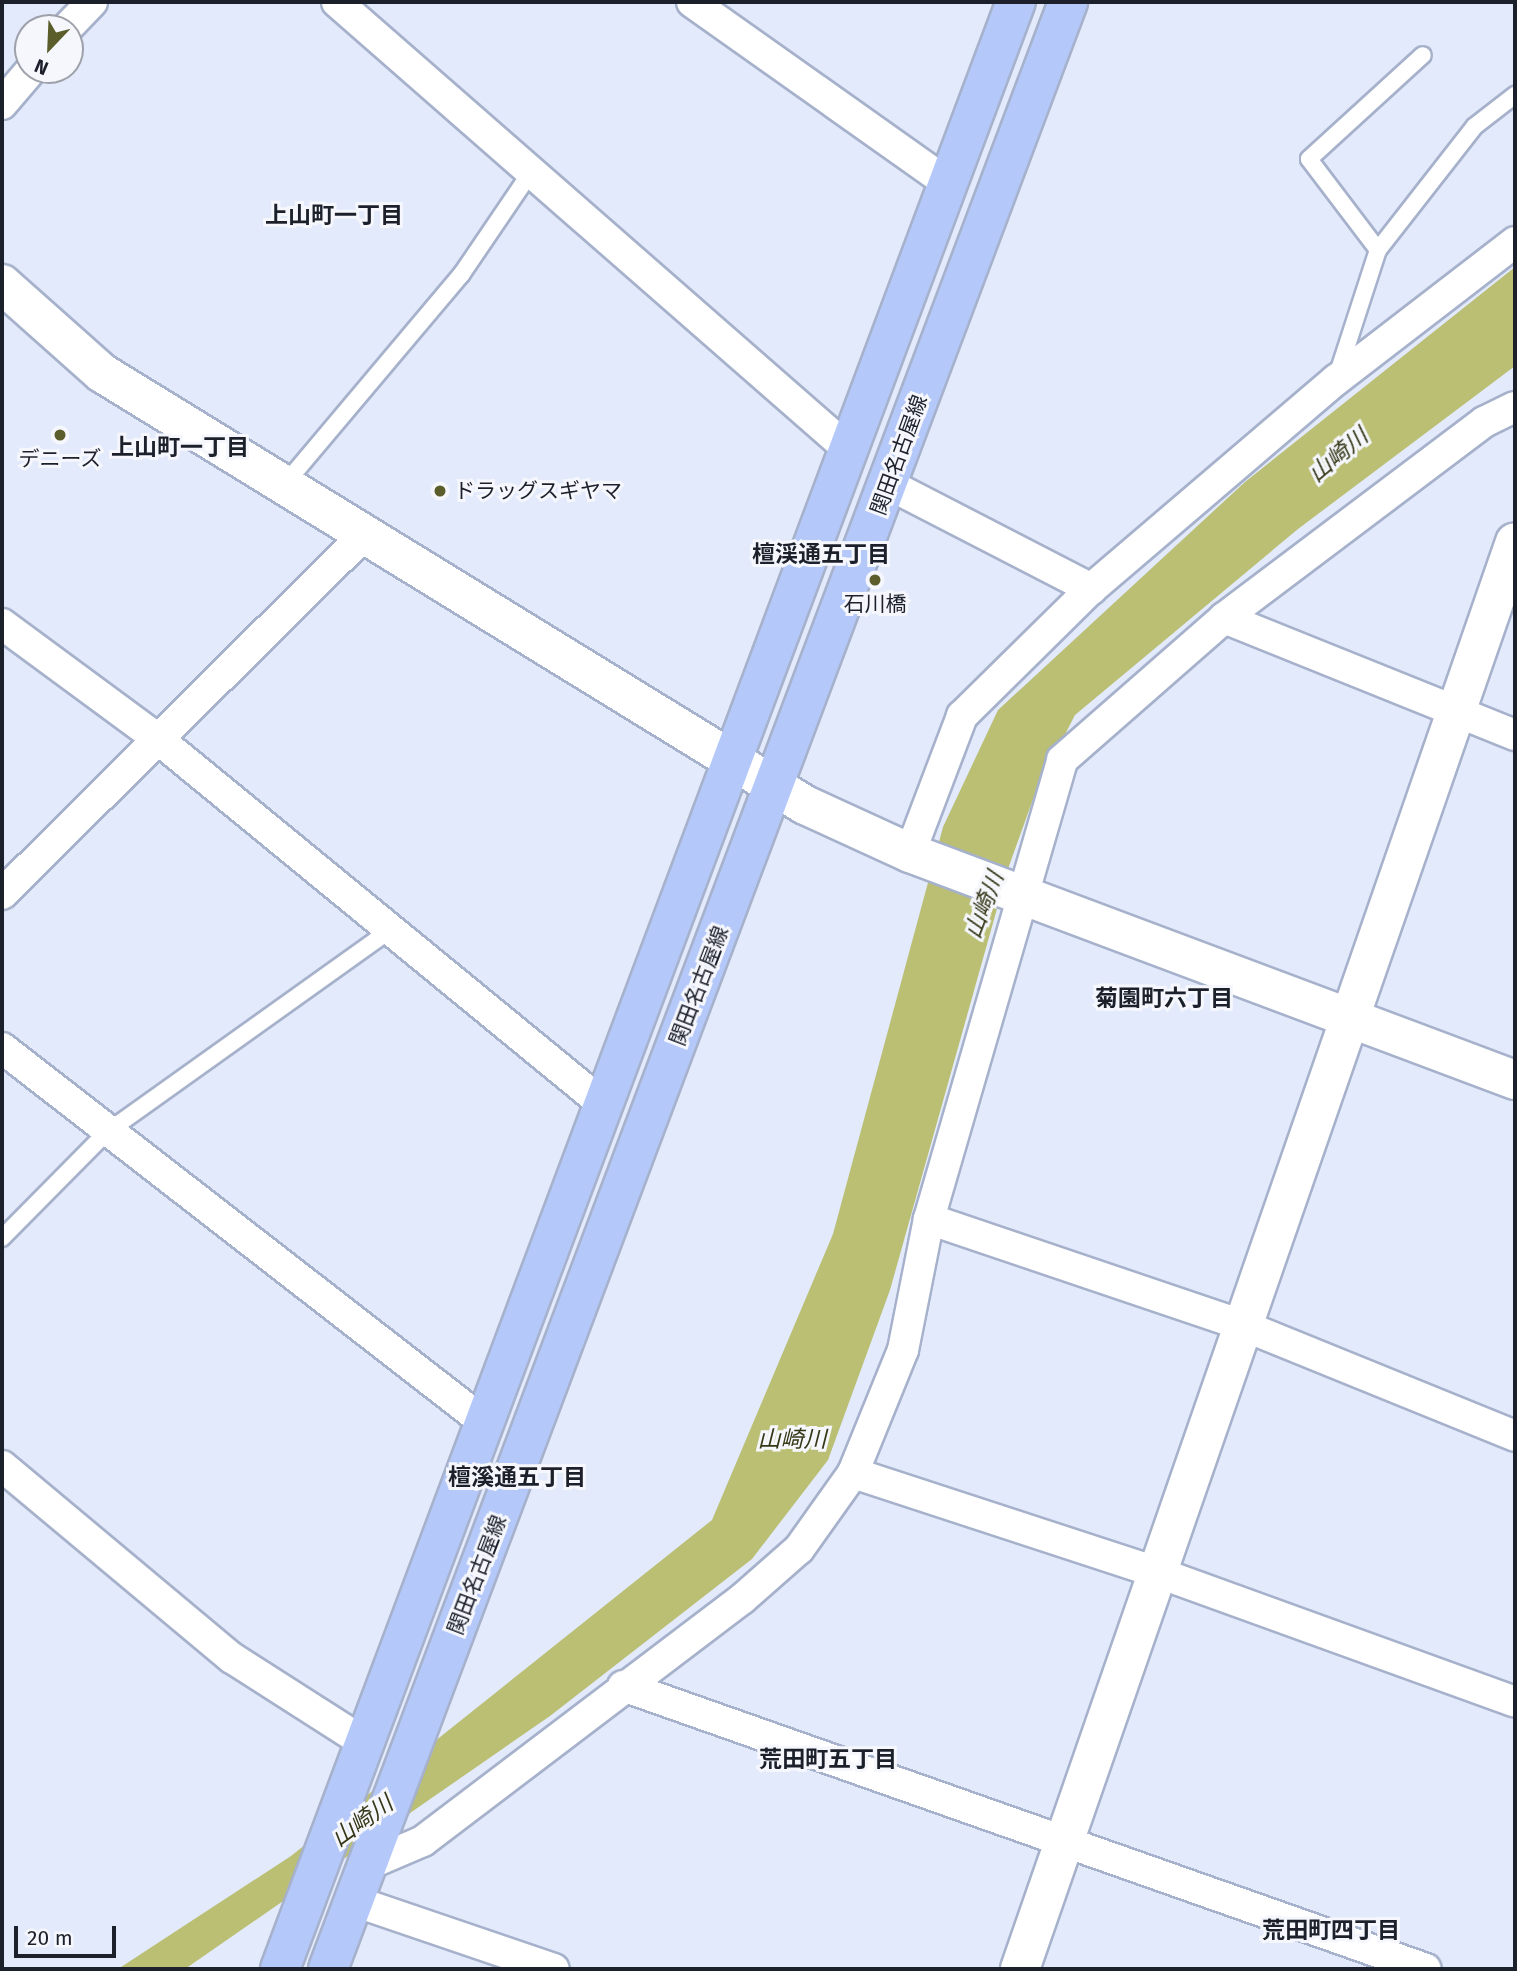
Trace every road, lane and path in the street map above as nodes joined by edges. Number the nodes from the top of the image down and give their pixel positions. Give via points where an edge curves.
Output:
1 (337, 2) edge
2 (692, 2) edge
3 (1016, 2) edge
4 (1068, 2) edge
5 (1423, 55) dead end
6 (19, 84) edge
7 (1515, 96) edge
8 (2, 104) edge
9 (531, 172) junction
10 (948, 183) junction
11 (1515, 242) edge
12 (1378, 250) junction
13 (2, 284) edge
14 (1336, 380) junction
15 (1515, 407) edge
16 (848, 449) junction
17 (888, 484) junction
18 (284, 485) junction
19 (364, 535) junction
20 (1515, 542) edge
21 (1091, 589) junction
22 (1224, 618) junction
23 (2, 624) edge
24 (1458, 712) junction
25 (1515, 735) edge
26 (158, 739) junction
27 (731, 762) junction
28 (774, 788) junction
29 (922, 858) junction
30 (1012, 892) junction
31 (2, 894) edge
32 (390, 930) junction
33 (1350, 1017) junction
34 (2, 1048) edge
35 (1515, 1080) edge
36 (603, 1104) junction
37 (107, 1132) junction
38 (929, 1219) junction
39 (2, 1238) edge
40 (1242, 1325) junction
41 (484, 1422) junction
42 (1515, 1436) edge
43 (2, 1466) edge
44 (853, 1473) junction
45 (1162, 1574) junction
46 (623, 1686) junction
47 (1515, 1702) edge
48 (365, 1743) junction
49 (1064, 1842) junction
50 (371, 1856) junction
51 (354, 1901) junction
52 (279, 1969) edge
53 (328, 1969) edge
54 (554, 1969) edge
55 (1020, 1969) edge
56 (1426, 1969) edge

1 - 9 street
2 - 10 street
3 - 10 main road
4 - 17 main road, 関田名古屋線
5 - 12 lane via 1309,159
6 - 8 street
7 - 12 lane via 1475,126
9 - 16 street
9 - 18 lane via 461,275
10 - 16 main road
11 - 14 street
12 - 14 lane
13 - 18 street via 102,373
14 - 21 street
15 - 22 street via 1484,422
16 - 27 main road
17 - 21 street
17 - 28 main road, 関田名古屋線
18 - 19 street
19 - 26 street
19 - 27 street
20 - 24 street
21 - 29 street via 962,716
22 - 24 street
22 - 30 street via 1062,760
23 - 26 street
24 - 25 street
24 - 33 street
26 - 31 street
26 - 32 street
27 - 28 street
27 - 36 main road
28 - 29 street
28 - 50 main road, 関田名古屋線
29 - 30 street
30 - 33 street
30 - 38 street
32 - 36 street
32 - 37 lane
33 - 35 street
33 - 40 street
34 - 37 street
36 - 41 main road
37 - 39 lane
37 - 41 street
38 - 40 street
38 - 44 street via 903,1350
40 - 42 street
40 - 45 street
41 - 48 main road
43 - 48 street via 232,1658
44 - 45 street
44 - 46 street via 799,1549 743,1599
45 - 47 street
45 - 49 street
46 - 49 street
46 - 50 street via 423,1841
48 - 52 main road
49 - 55 street
49 - 56 street
50 - 51 main road, 関田名古屋線
51 - 53 main road, 関田名古屋線
51 - 54 street

